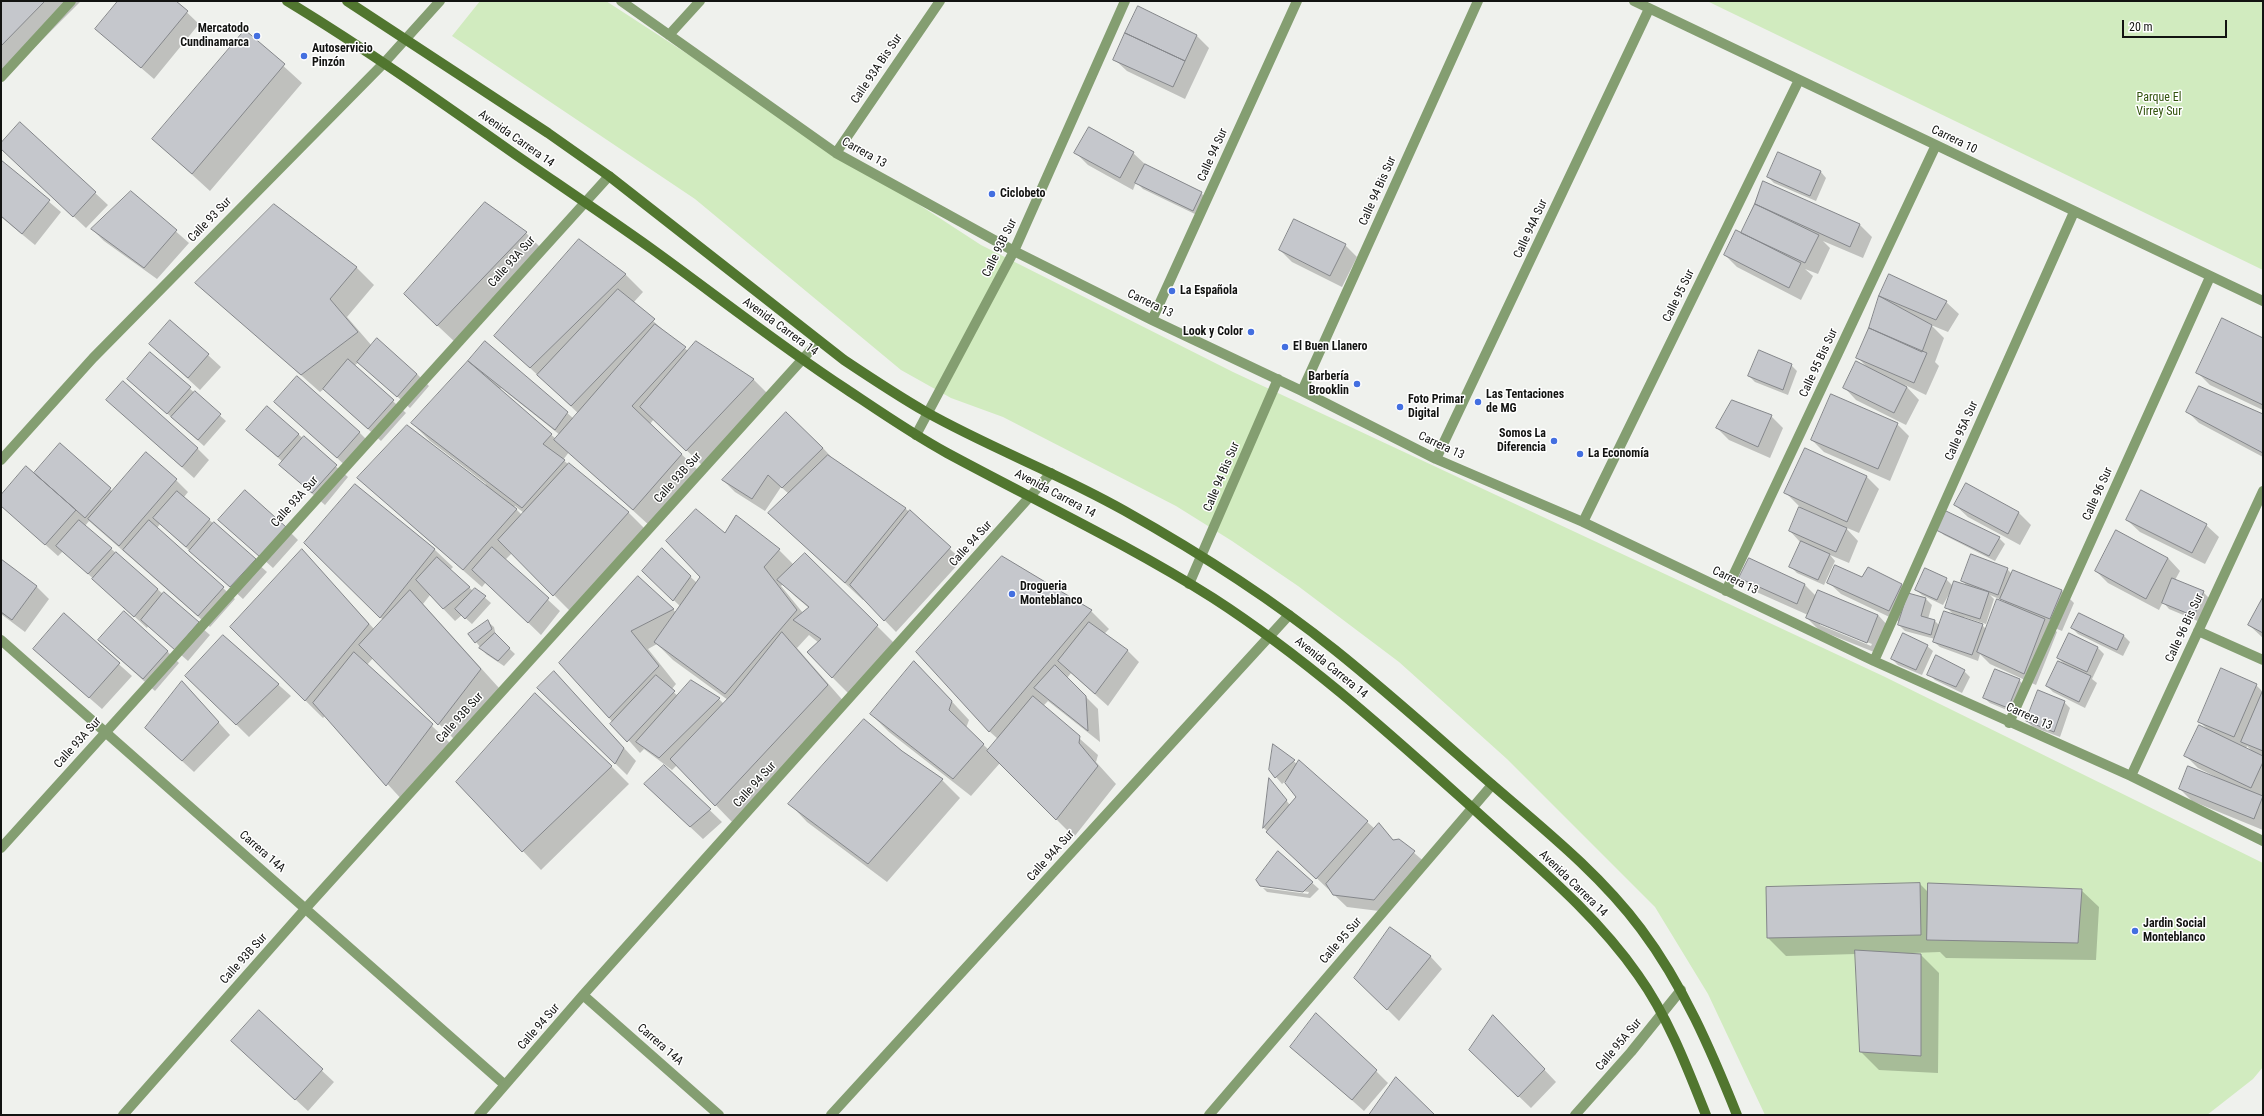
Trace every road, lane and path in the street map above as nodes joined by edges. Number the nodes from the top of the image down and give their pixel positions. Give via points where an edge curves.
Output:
1 (71, 1) edge
2 (288, 1) edge
3 (347, 1) edge
4 (440, 1) edge
5 (621, 1) edge
6 (700, 1) edge
7 (940, 1) edge
8 (1125, 1) edge
9 (1297, 1) edge
10 (1478, 1) edge
11 (1634, 1) edge
12 (1649, 9) junction
13 (669, 35) junction
14 (405, 39) junction
15 (384, 62) junction
16 (1, 77) edge
17 (1799, 80) junction
18 (1936, 145) junction
19 (836, 153) junction
20 (609, 176) junction
21 (585, 202) junction
22 (2074, 212) junction
23 (1014, 251) junction
24 (2210, 277) junction
25 (2263, 301) edge
26 (1152, 320) junction
27 (819, 341) junction
28 (802, 360) junction
29 (1278, 379) junction
30 (1302, 391) junction
31 (928, 413) junction
32 (916, 435) junction
33 (1, 460) edge
34 (1436, 460) junction
35 (1051, 473) junction
36 (2263, 491) edge
37 (1031, 496) junction
38 (1583, 522) junction
39 (1202, 557) junction
40 (1189, 584) junction
41 (1726, 591) junction
42 (1289, 615) junction
43 (2198, 631) junction
44 (1270, 636) junction
45 (1, 640) edge
46 (2263, 660) edge
47 (1874, 662) junction
48 (2009, 723) junction
49 (105, 732) junction
50 (2131, 776) junction
51 (1492, 784) junction
52 (1472, 808) junction
53 (2263, 841) edge
54 (1, 848) edge
55 (306, 908) junction
56 (1681, 990) junction
57 (583, 995) junction
58 (1662, 1013) junction
59 (505, 1085) junction
60 (123, 1115) edge
61 (479, 1115) edge
62 (719, 1115) edge
63 (831, 1115) edge
64 (1209, 1115) edge
65 (1575, 1115) edge
66 (1706, 1115) edge
67 (1738, 1115) edge

1 - 16 street
2 - 15 main road, Avenida Carrera 14
3 - 14 main road, Avenida Carrera 14
4 - 14 street, Calle 93 Sur
5 - 13 street, Carrera 13
6 - 13 street
7 - 19 street, Calle 93A Bis Sur
8 - 23 street, Calle 93B Sur
9 - 26 street, Calle 94 Sur
10 - 30 street, Calle 94 Bis Sur
11 - 12 street, Carrera 10
12 - 17 street, Carrera 10
12 - 34 street, Calle 94A Sur
13 - 19 street, Carrera 13
14 - 15 street, Calle 93 Sur
14 - 20 main road, Avenida Carrera 14 via 548,132
15 - 21 main road, Avenida Carrera 14
15 - 33 street, Calle 93 Sur via 93,358
17 - 18 street, Carrera 10
17 - 38 street, Calle 95 Sur
18 - 22 street, Carrera 10
18 - 41 street, Calle 95 Bis Sur
19 - 23 street, Carrera 13
20 - 21 street, Calle 93A Sur
20 - 27 main road, Avenida Carrera 14 via 753,286
21 - 28 main road, Avenida Carrera 14
21 - 49 street, Calle 93A Sur
22 - 24 street, Carrera 10
22 - 47 street, Calle 95A Sur
23 - 26 street, Carrera 13
23 - 31 street, Calle 93B Sur
24 - 25 street, Carrera 10
24 - 48 street, Calle 96 Sur
26 - 29 street, Carrera 13
27 - 28 street, Calle 93B Sur
27 - 31 main road, Avenida Carrera 14 via 881,385
28 - 32 main road, Avenida Carrera 14
28 - 55 street, Calle 93B Sur
29 - 30 street, Carrera 13
29 - 39 street, Calle 94 Bis Sur
30 - 34 street, Carrera 13
31 - 32 street, Calle 93B Sur
31 - 35 main road, Avenida Carrera 14
32 - 37 main road, Avenida Carrera 14
34 - 38 street, Carrera 13
35 - 37 street, Calle 94 Sur
35 - 39 main road, Avenida Carrera 14 via 1122,509
36 - 43 street, Calle 96 Bis Sur
37 - 40 main road, Avenida Carrera 14
37 - 57 street, Calle 94 Sur
38 - 41 street, Carrera 13
39 - 40 street, Calle 94 Bis Sur
39 - 42 main road, Avenida Carrera 14
40 - 44 main road, Avenida Carrera 14
41 - 47 street, Carrera 13
42 - 44 street, Calle 94A Sur
42 - 51 main road, Avenida Carrera 14 via 1335,650
43 - 46 street
43 - 50 street, Calle 96 Bis Sur
44 - 52 main road, Avenida Carrera 14 via 1334,686
44 - 63 street, Calle 94A Sur
45 - 49 street, Carrera 14A
47 - 48 street, Carrera 13
48 - 50 street, Carrera 13
49 - 54 street, Calle 93A Sur
49 - 55 street, Carrera 14A
50 - 53 street, Carrera 13
51 - 52 street, Calle 95 Sur
51 - 56 main road, Avenida Carrera 14 via 1577,859 1609,892 1640,929
52 - 58 main road, Avenida Carrera 14 via 1610,938 1635,970
52 - 64 street, Calle 95 Sur
55 - 59 street, Carrera 14A
55 - 60 street, Calle 93B Sur
56 - 58 street, Calle 95A Sur
56 - 67 main road, Avenida Carrera 14
57 - 59 street, Calle 94 Sur
57 - 62 street, Carrera 14A
58 - 65 street, Calle 95A Sur
58 - 66 main road, Avenida Carrera 14
59 - 61 street, Calle 94 Sur

